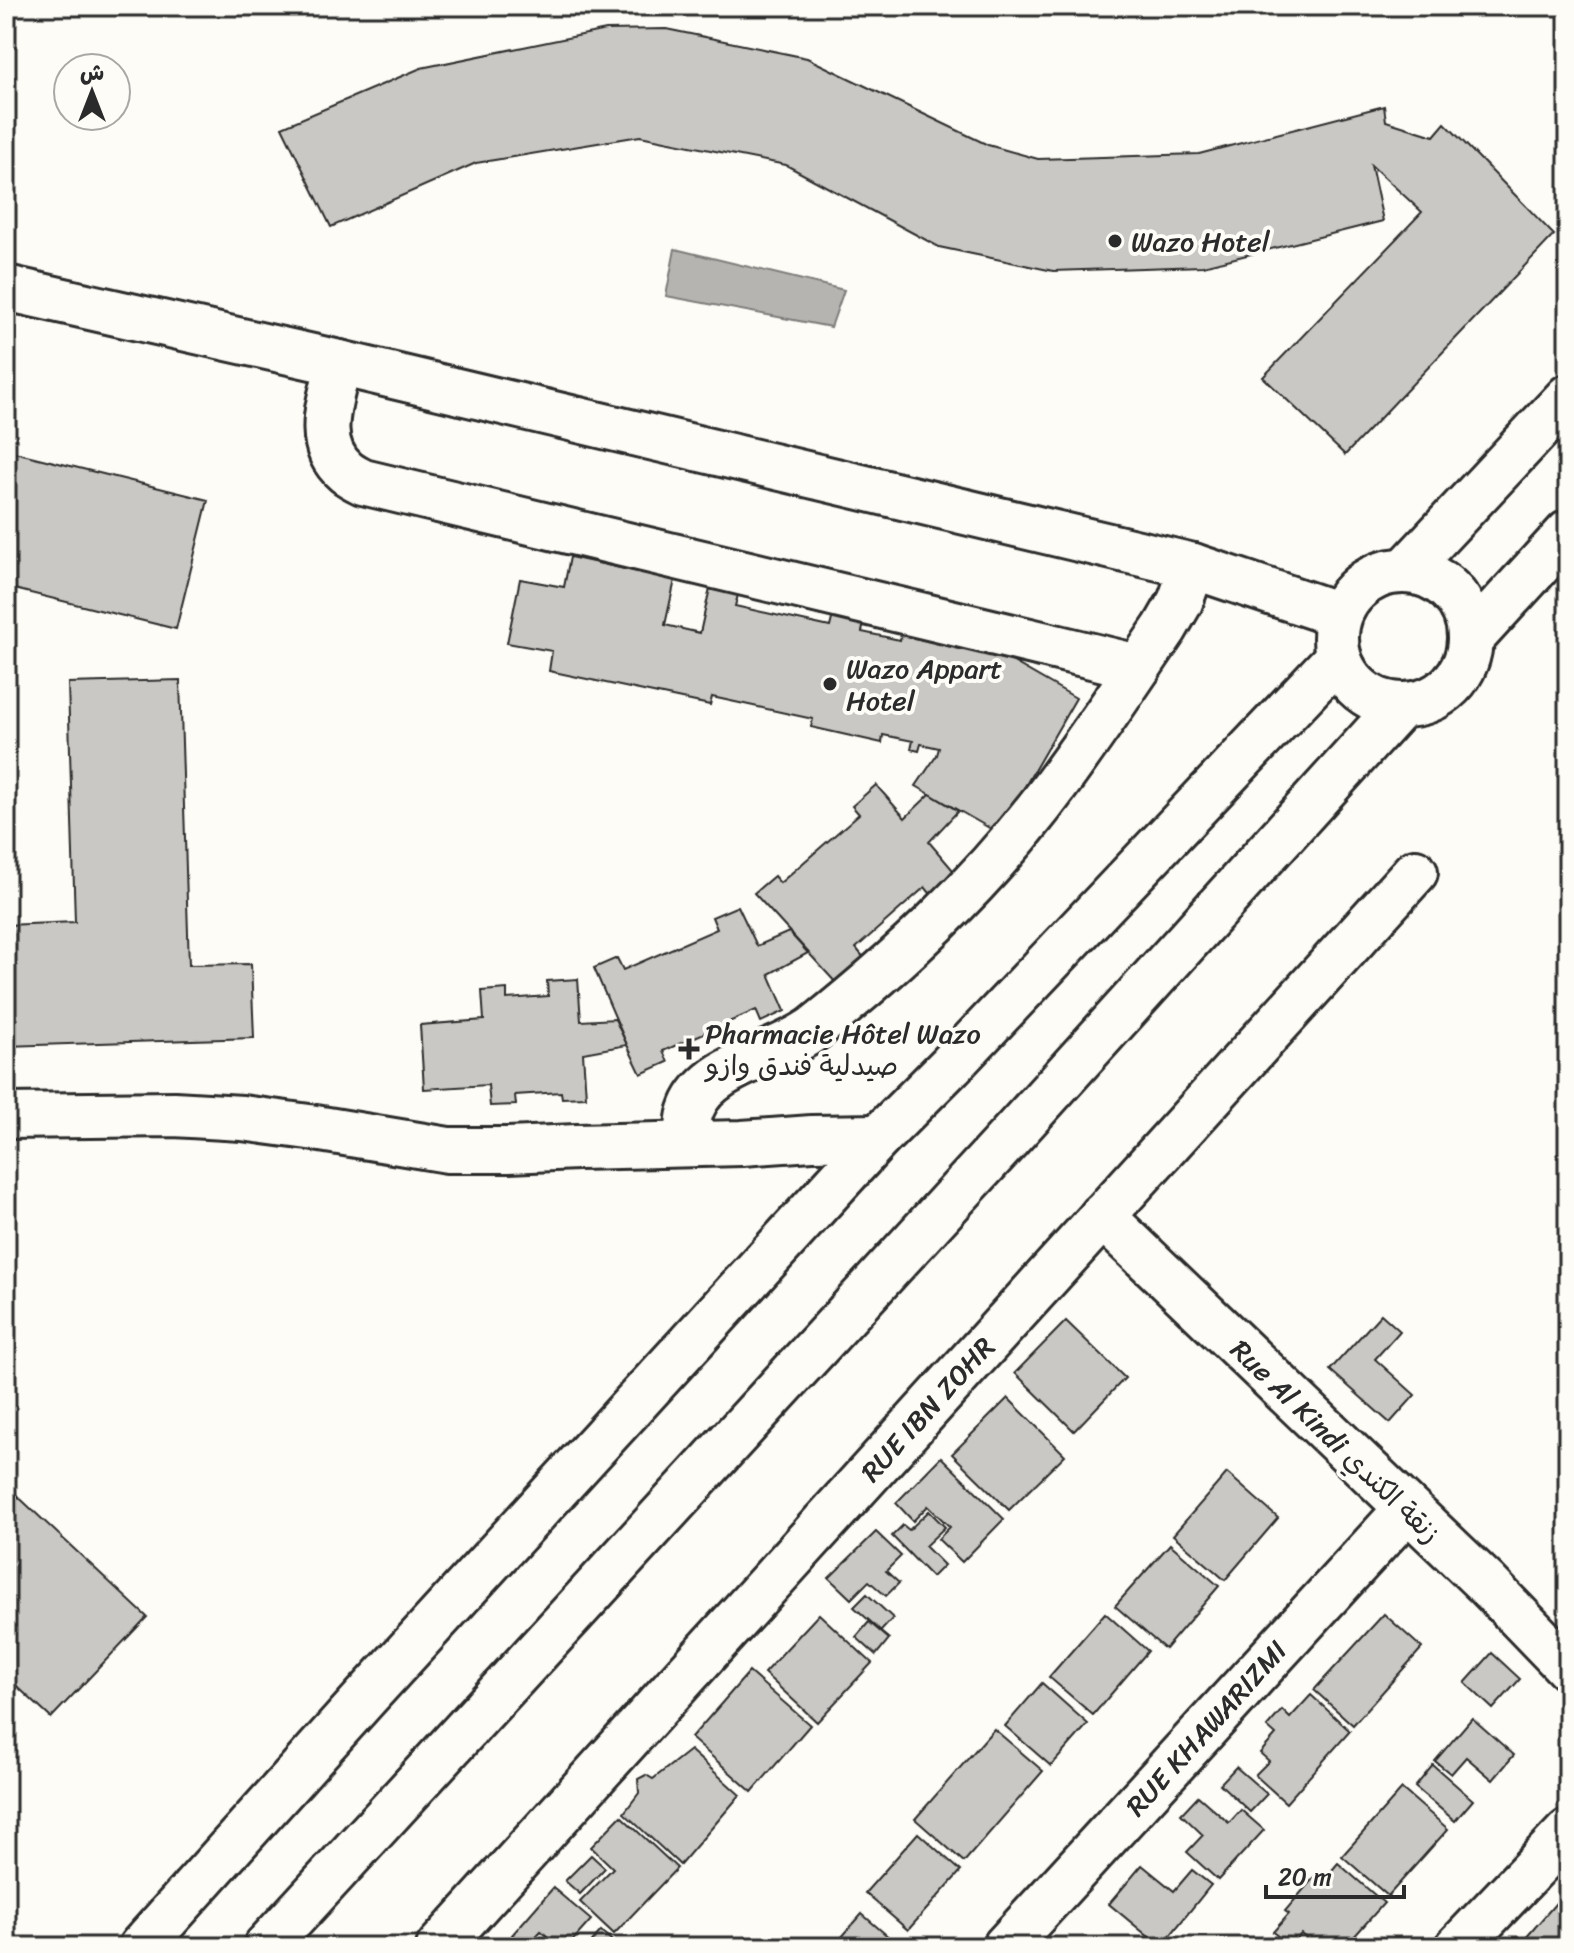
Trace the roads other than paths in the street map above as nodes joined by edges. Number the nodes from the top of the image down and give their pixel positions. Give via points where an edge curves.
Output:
1 (6, 288) edge
2 (339, 363) junction
3 (1568, 397) edge
4 (1568, 533) edge
5 (1193, 566) junction
6 (1405, 571) junction
7 (1339, 636) junction
8 (1470, 640) junction
9 (1138, 667) junction
10 (1401, 705) junction
11 (1415, 872) dead end
12 (6, 1116) edge
13 (879, 1137) junction
14 (689, 1144) junction
15 (1102, 1216) junction
16 (1407, 1509) junction
17 (1568, 1668) edge
18 (1568, 1832) edge
19 (141, 1947) edge
20 (266, 1947) edge
21 (439, 1947) edge
22 (1005, 1947) edge
23 (1458, 1947) edge

1 - 2 street
2 - 5 street
2 - 9 street via 325,426 327,442 346,472 363,482
3 - 6 street
4 - 8 street
5 - 7 street
5 - 9 street via 1180,602
6 - 7 street via 1384,573 1350,597
6 - 8 street via 1444,585 1458,600
7 - 10 street via 1347,675 1380,701
7 - 13 street via 951,1065
8 - 10 street via 1456,679 1440,694
9 - 14 street via 1040,807 941,918 805,1036 712,1082 691,1109
10 - 20 street
11 - 15 street, RUE IBN ZOHR
12 - 14 street via 242,1118 448,1150
13 - 14 street
13 - 19 street
15 - 16 street, Rue Al Kindi زنقة الكندي
15 - 21 street, RUE IBN ZOHR
16 - 17 street, Rue Al Kindi زنقة الكندي
16 - 22 street, RUE KHAWARIZMI
18 - 23 street

